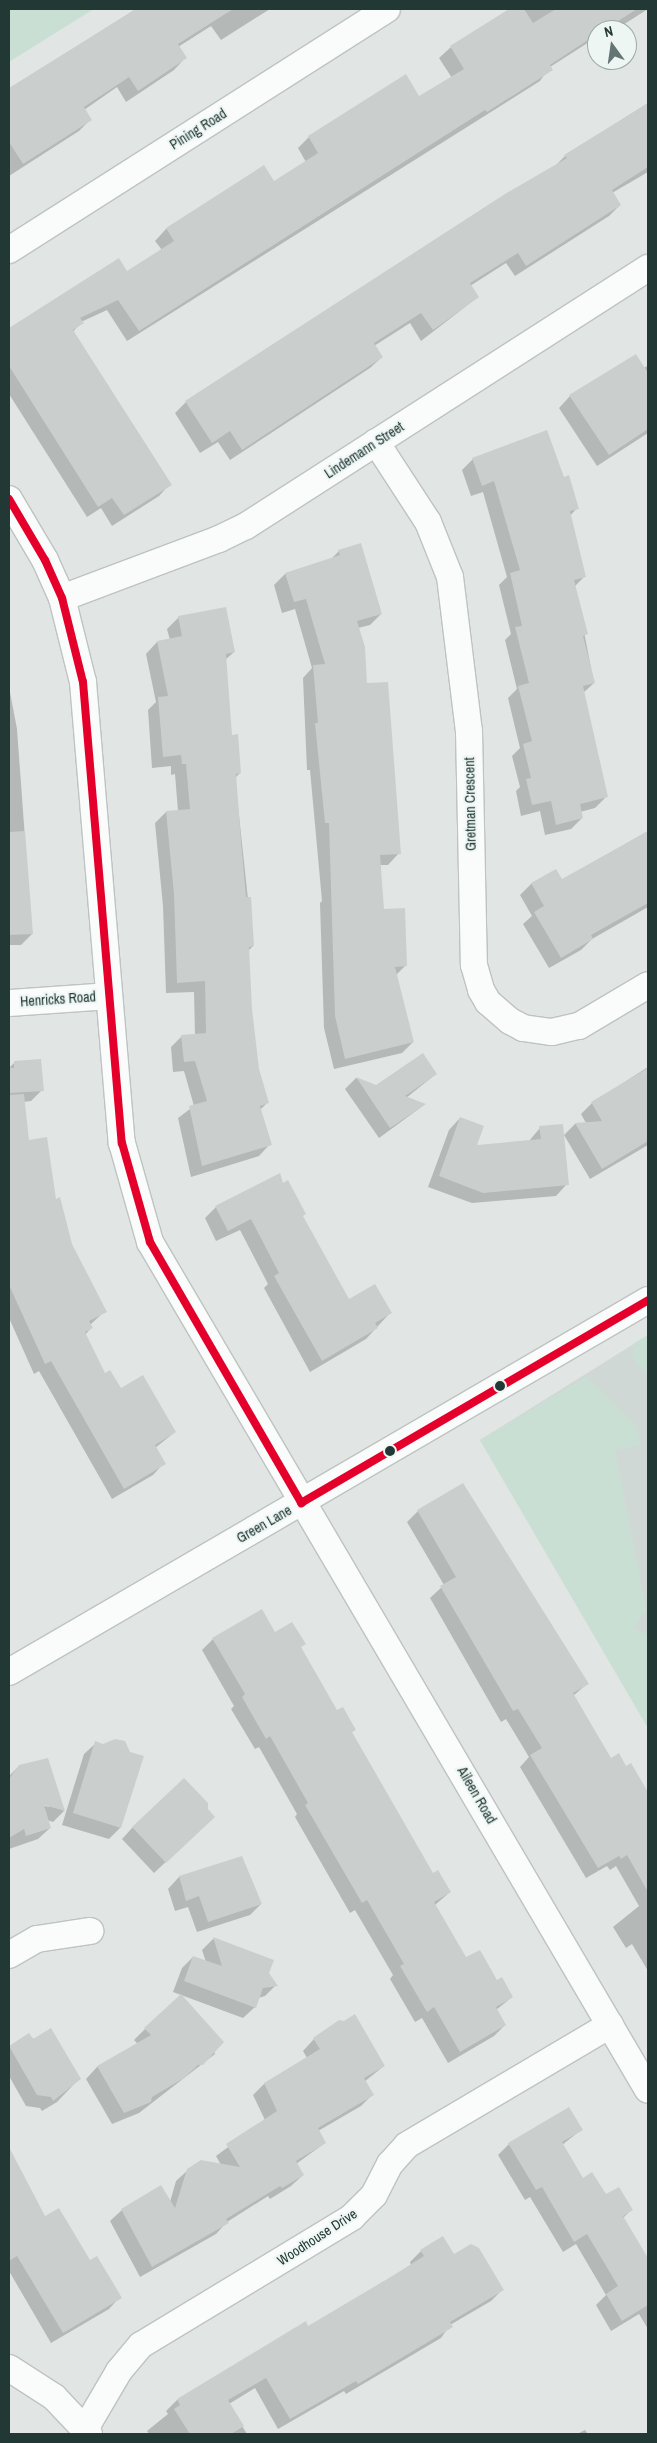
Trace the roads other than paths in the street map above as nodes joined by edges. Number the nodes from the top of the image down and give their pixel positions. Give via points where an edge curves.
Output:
1 (387, 9) edge
2 (9, 250) edge
3 (648, 268) edge
4 (376, 442) junction
5 (9, 499) edge
6 (62, 598) junction
7 (648, 985) edge
8 (108, 996) junction
9 (9, 1003) edge
10 (648, 1300) edge
11 (301, 1503) junction
12 (9, 1672) edge
13 (90, 1931) dead end
14 (9, 1956) edge
15 (610, 2025) junction
16 (648, 2090) edge
17 (9, 2368) edge
18 (87, 2431) edge

1 - 2 street, Pining Road
3 - 4 street, Lindemann Street
4 - 6 street, Lindemann Street via 246,526
4 - 7 street, Gretman Crescent via 428,522 450,577 469,731 474,965 488,1002 510,1022 523,1028 552,1032 578,1026
5 - 6 street, Aileen Road via 45,560
6 - 8 street, Aileen Road via 84,691
8 - 9 street, Henricks Road
8 - 11 street, Aileen Road via 122,1143 150,1242
10 - 11 street, Green Lane
11 - 12 street, Green Lane
11 - 15 street, Aileen Road via 458,1762
13 - 14 street via 37,1939
15 - 16 street, Aileen Road
15 - 18 street, Woodhouse Drive via 407,2146 390,2164 374,2195 352,2217 141,2345 119,2371
17 - 18 street via 54,2397

